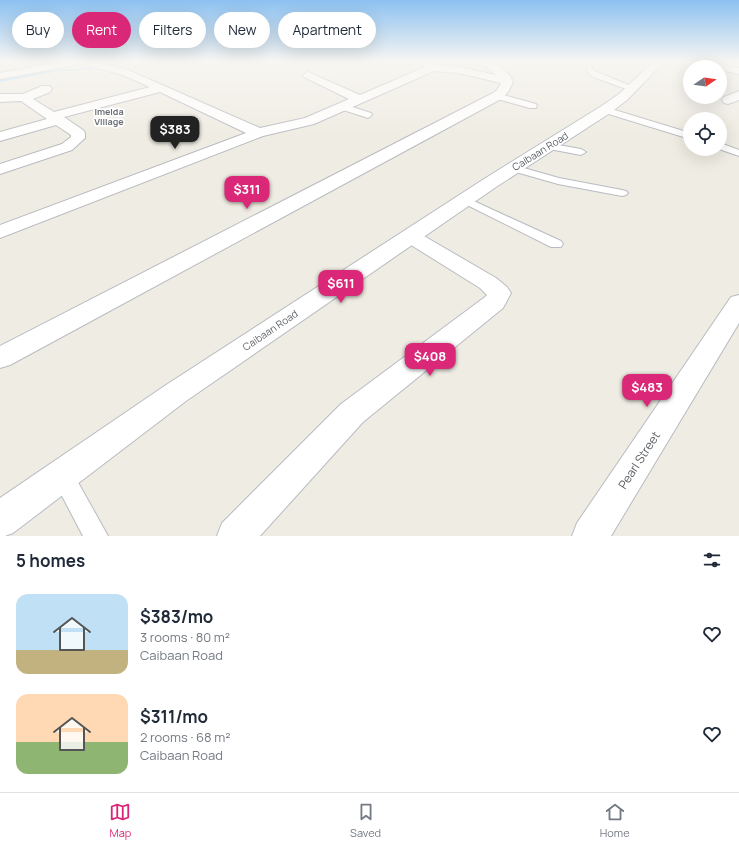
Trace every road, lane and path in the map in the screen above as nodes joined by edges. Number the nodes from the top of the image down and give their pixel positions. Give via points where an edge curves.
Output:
1 (332, 87) edge
2 (385, 87) edge
3 (161, 88) joint
4 (502, 88) joint
5 (632, 88) edge
6 (46, 89) dead end
7 (0, 98) edge
8 (24, 98) junction
9 (361, 99) junction
10 (533, 106) dead end
11 (343, 107) junction
12 (605, 110) junction
13 (368, 115) dead end
14 (56, 118) junction
15 (258, 133) junction
16 (683, 134) edge
17 (0, 137) edge
18 (547, 146) junction
19 (727, 149) edge
20 (581, 152) dead end
21 (739, 153) edge
22 (514, 168) junction
23 (0, 169) edge
24 (622, 193) dead end
25 (465, 200) junction
26 (0, 232) edge
27 (410, 236) junction
28 (556, 244) dead end
29 (739, 303) edge
30 (0, 358) edge
31 (62, 475) junction
32 (0, 520) edge
33 (96, 536) edge
34 (235, 536) edge
35 (590, 536) edge

1 - 9 street
2 - 9 street
3 - 14 street
3 - 15 street
4 - 10 lane
4 - 30 street
5 - 12 street, Caibaan Road
6 - 8 street
7 - 8 street
8 - 14 street
9 - 11 street
11 - 13 lane
11 - 15 street via 309,121
12 - 16 lane
12 - 18 street, Caibaan Road
14 - 17 street
14 - 23 street via 78,133 75,142
15 - 26 street
18 - 20 lane
18 - 22 street, Caibaan Road
19 - 21 lane
22 - 24 lane via 558,181
22 - 25 street, Caibaan Road
25 - 27 street, Caibaan Road
25 - 28 lane
27 - 31 street, Caibaan Road via 176,393
27 - 34 street via 488,283 498,293 495,302 352,413
29 - 35 street, Pearl Street
31 - 32 street, Caibaan Road
31 - 33 lane

